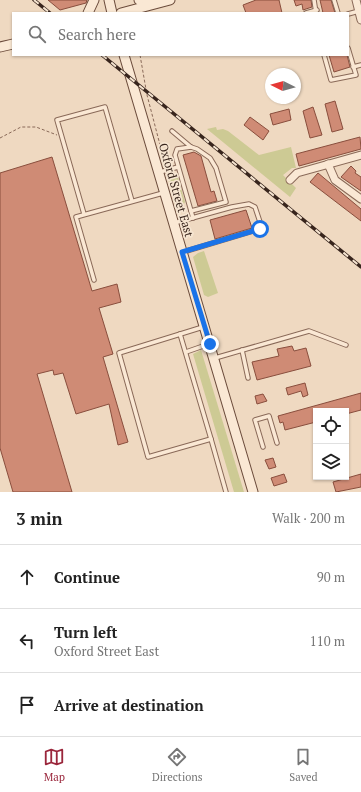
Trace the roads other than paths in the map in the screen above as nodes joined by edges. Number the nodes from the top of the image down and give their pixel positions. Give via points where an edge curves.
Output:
1 (94, 0) edge
2 (109, 0) edge
3 (139, 0) edge
4 (170, 0) edge
5 (314, 0) edge
6 (334, 0) edge
7 (356, 0) edge
8 (157, 3) junction
9 (316, 11) edge
10 (359, 11) junction
11 (88, 12) edge
12 (112, 12) edge
13 (125, 12) edge
14 (147, 12) edge
15 (338, 12) edge
16 (349, 14) edge
17 (361, 20) edge
18 (12, 44) edge
19 (0, 47) edge
20 (349, 52) edge
21 (120, 56) edge
22 (124, 56) edge
23 (129, 56) edge
24 (324, 56) edge
25 (361, 65) edge
26 (353, 67) junction
27 (129, 70) junction
28 (172, 132) dead end
29 (191, 147) junction
30 (361, 155) edge
31 (328, 164) junction
32 (178, 167) junction
33 (159, 172) junction
34 (290, 180) dead end
35 (164, 192) junction
36 (361, 199) edge
37 (132, 201) junction
38 (191, 211) junction
39 (84, 214) junction
40 (193, 218) junction
41 (174, 224) junction
42 (182, 252) junction
43 (94, 280) dead end
44 (204, 326) junction
45 (180, 334) junction
46 (210, 344) junction
47 (346, 345) dead end
48 (242, 350) junction
49 (186, 352) junction
50 (214, 358) junction
51 (248, 378) dead end
52 (211, 439) junction
53 (277, 443) dead end
54 (263, 447) dead end
55 (226, 492) edge
56 (252, 492) edge

1 - 11 main road
2 - 12 main road
3 - 8 main road
4 - 8 main road
5 - 9 lane
6 - 15 lane
7 - 10 street
8 - 13 main road
8 - 14 main road
10 - 16 lane
10 - 17 street
18 - 19 main road
20 - 26 lane
21 - 27 main road
22 - 27 main road, Oxford Street East
23 - 27 main road
24 - 26 lane via 331,80 356,75
25 - 26 lane
27 - 33 main road, Oxford Street East
28 - 29 lane
29 - 32 lane via 177,149 175,155
29 - 38 lane via 210,158 216,168 226,202
30 - 31 street
31 - 34 street via 297,173
31 - 36 street via 335,180
32 - 33 lane
32 - 38 lane
33 - 35 main road, Oxford Street East
35 - 37 lane
35 - 41 main road, Oxford Street East
37 - 39 lane
37 - 39 lane via 105,107 57,120
38 - 40 lane
39 - 43 lane via 76,217
40 - 41 lane
40 - 42 lane via 249,204 255,207 261,226 260,229
41 - 42 main road, Oxford Street East
42 - 44 main road, Oxford Street East
44 - 45 lane
44 - 46 main road, Oxford Street East
45 - 49 lane
45 - 52 lane via 119,353 148,457
46 - 49 lane
46 - 50 main road, Oxford Street East
47 - 48 lane via 309,331
48 - 50 lane
48 - 51 lane
49 - 52 lane
50 - 56 main road, Oxford Street East
52 - 55 lane
53 - 54 lane via 269,416 255,420

